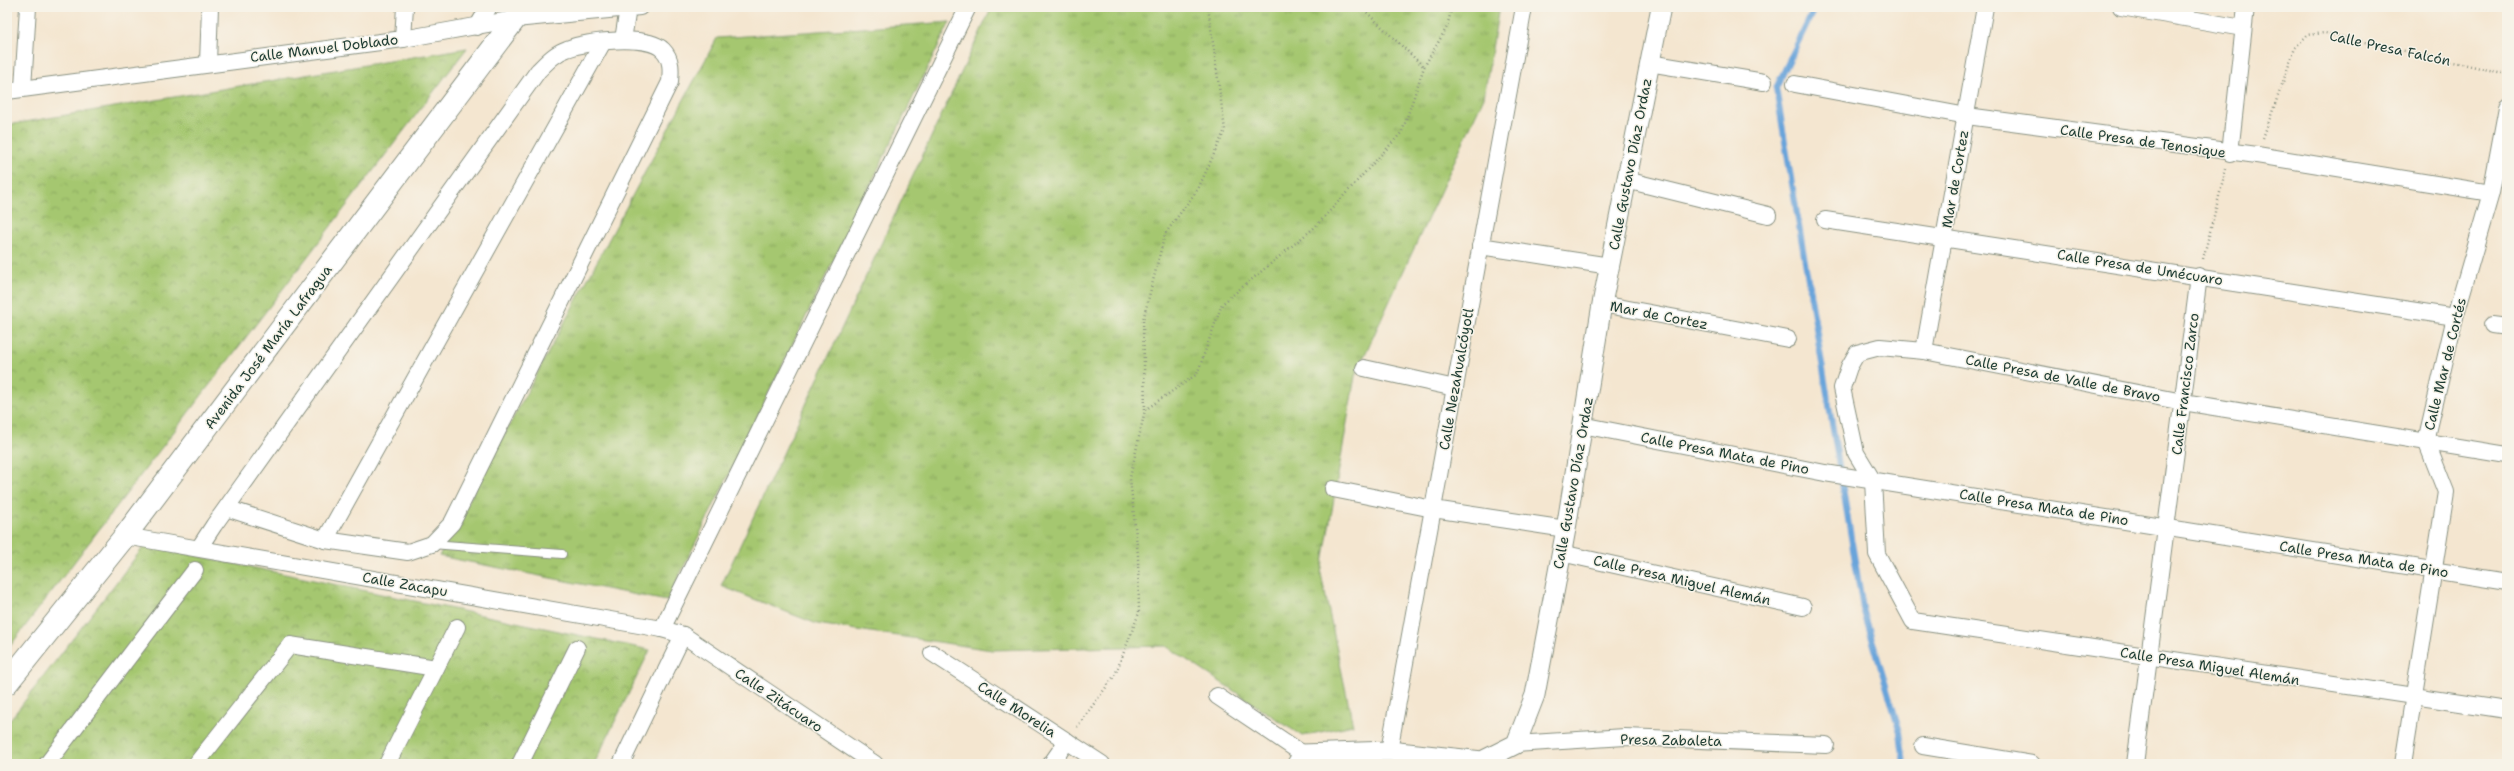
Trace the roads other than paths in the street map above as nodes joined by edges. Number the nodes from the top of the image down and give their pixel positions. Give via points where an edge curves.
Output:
1 (28, 7) edge
2 (210, 7) edge
3 (405, 7) edge
4 (489, 7) edge
5 (968, 7) edge
6 (1524, 7) edge
7 (1661, 7) edge
8 (1984, 7) edge
9 (2121, 7) edge
10 (2246, 7) edge
11 (634, 8) edge
12 (520, 13) edge
13 (477, 27) junction
14 (2243, 28) junction
15 (403, 39) junction
16 (623, 40) junction
17 (603, 42) junction
18 (208, 63) junction
19 (1649, 63) junction
20 (1764, 82) dead end
21 (1795, 84) dead end
22 (23, 88) junction
23 (7, 91) edge
24 (2507, 106) edge
25 (1966, 116) junction
26 (2230, 153) junction
27 (1626, 180) junction
28 (2491, 193) junction
29 (1768, 214) dead end
30 (1825, 220) dead end
31 (1945, 238) junction
32 (1480, 246) junction
33 (1610, 266) junction
34 (2199, 276) junction
35 (1602, 304) junction
36 (2455, 317) junction
37 (1788, 339) dead end
38 (1924, 351) junction
39 (1364, 368) dead end
40 (1455, 388) junction
41 (2183, 402) junction
42 (1582, 425) junction
43 (2426, 441) junction
44 (2507, 454) edge
45 (1873, 480) junction
46 (1334, 489) dead end
47 (226, 508) junction
48 (1432, 509) junction
49 (2166, 527) junction
50 (1566, 529) junction
51 (125, 536) junction
52 (325, 540) junction
53 (432, 544) junction
54 (199, 548) junction
55 (1561, 553) junction
56 (562, 554) dead end
57 (195, 570) dead end
58 (2434, 570) junction
59 (2507, 582) edge
60 (1803, 607) dead end
61 (457, 627) dead end
62 (662, 629) junction
63 (683, 635) junction
64 (577, 648) dead end
65 (932, 653) dead end
66 (2149, 657) junction
67 (436, 668) junction
68 (7, 683) edge
69 (1217, 696) dead end
70 (2414, 696) junction
71 (2507, 710) edge
72 (1067, 741) junction
73 (1516, 744) junction
74 (1826, 744) dead end
75 (1923, 746) dead end
76 (1389, 751) junction
77 (1300, 759) edge
78 (627, 762) edge
79 (48, 764) edge
80 (196, 764) edge
81 (387, 764) edge
82 (520, 764) edge
83 (875, 764) edge
84 (1051, 764) edge
85 (1102, 764) edge
86 (2032, 764) edge
87 (2135, 764) edge
88 (2403, 764) edge

1 - 22 street
2 - 18 street
3 - 15 street
4 - 13 street
5 - 62 street
6 - 32 street, Calle Nezahualcóyotl
7 - 19 street, Calle Gustavo Díaz Ordaz
8 - 25 street, Mar de Cortez
9 - 14 street
10 - 14 street
11 - 12 street, Calle Manuel Doblado
11 - 16 street
12 - 13 street, Calle Manuel Doblado
12 - 51 main road, Avenida José María Lafragua
13 - 15 street, Calle Manuel Doblado
14 - 26 street
15 - 18 street, Calle Manuel Doblado
16 - 17 street
16 - 53 street via 646,41 663,50 672,65 670,82 452,523
17 - 47 street via 568,48 554,55 538,71
17 - 52 street
18 - 22 street, Calle Manuel Doblado
19 - 20 street
19 - 27 street, Calle Gustavo Díaz Ordaz
21 - 25 street, Calle Presa de Tenosique
22 - 23 street, Calle Manuel Doblado
24 - 28 street, Calle Mar de Cortés
25 - 26 street, Calle Presa de Tenosique
25 - 31 street, Mar de Cortez
26 - 28 street, Calle Presa de Tenosique
27 - 29 street
27 - 33 street, Calle Gustavo Díaz Ordaz
28 - 36 street, Calle Mar de Cortés
30 - 31 street, Calle Presa de Umécuaro
31 - 34 street, Calle Presa de Umécuaro
31 - 38 street, Mar de Cortez
32 - 33 street
32 - 40 street, Calle Nezahualcóyotl
33 - 35 street, Calle Gustavo Díaz Ordaz
34 - 36 street, Calle Presa de Umécuaro
34 - 41 street, Calle Francisco Zarco
35 - 37 street, Mar de Cortez
35 - 42 street, Calle Gustavo Díaz Ordaz
36 - 43 street, Calle Mar de Cortés
38 - 41 street, Calle Presa de Valle de Bravo
38 - 45 street, Calle Presa de Valle de Bravo via 1880,347 1856,353 1849,367 1842,388 1856,453
39 - 40 street
40 - 48 street, Calle Nezahualcóyotl
41 - 43 street, Calle Presa de Valle de Bravo
41 - 49 street, Calle Francisco Zarco
42 - 45 street, Calle Presa Mata de Pino via 1825,473
42 - 50 street, Calle Gustavo Díaz Ordaz
43 - 44 street, Calle Presa de Valle de Bravo
43 - 58 street, Calle Mar de Cortés via 2446,492
45 - 49 street, Calle Presa Mata de Pino
45 - 66 street, Calle Presa Miguel Alemán via 1877,554 1913,622
46 - 48 street
47 - 52 street
47 - 54 street
48 - 50 street
48 - 76 street, Calle Nezahualcóyotl
49 - 58 street, Calle Presa Mata de Pino
49 - 66 street, Calle Francisco Zarco
50 - 55 street, Calle Gustavo Díaz Ordaz
51 - 54 street, Calle Zacapu
51 - 68 main road, Avenida José María Lafragua
52 - 53 street via 408,552
53 - 56 lane
54 - 62 street, Calle Zacapu
55 - 60 street, Calle Presa Miguel Alemán
55 - 73 street, Calle Gustavo Díaz Ordaz via 1535,696
57 - 79 street
58 - 59 street, Calle Presa Mata de Pino
58 - 70 street, Calle Mar de Cortés
61 - 67 street
62 - 63 street, Calle Zacapu
63 - 78 street
63 - 83 street, Calle Zitácuaro
64 - 82 street
65 - 72 street, Calle Morelia
66 - 70 street, Calle Presa Miguel Alemán
66 - 87 street, Calle Francisco Zarco
67 - 80 street via 290,645
67 - 81 street
69 - 77 street
70 - 71 street, Calle Presa Miguel Alemán
70 - 88 street, Calle Mar de Cortés
72 - 84 street
72 - 85 street, Calle Morelia
73 - 74 street, Presa Zabaleta via 1625,737
73 - 76 street via 1482,761
75 - 86 street
76 - 77 street

